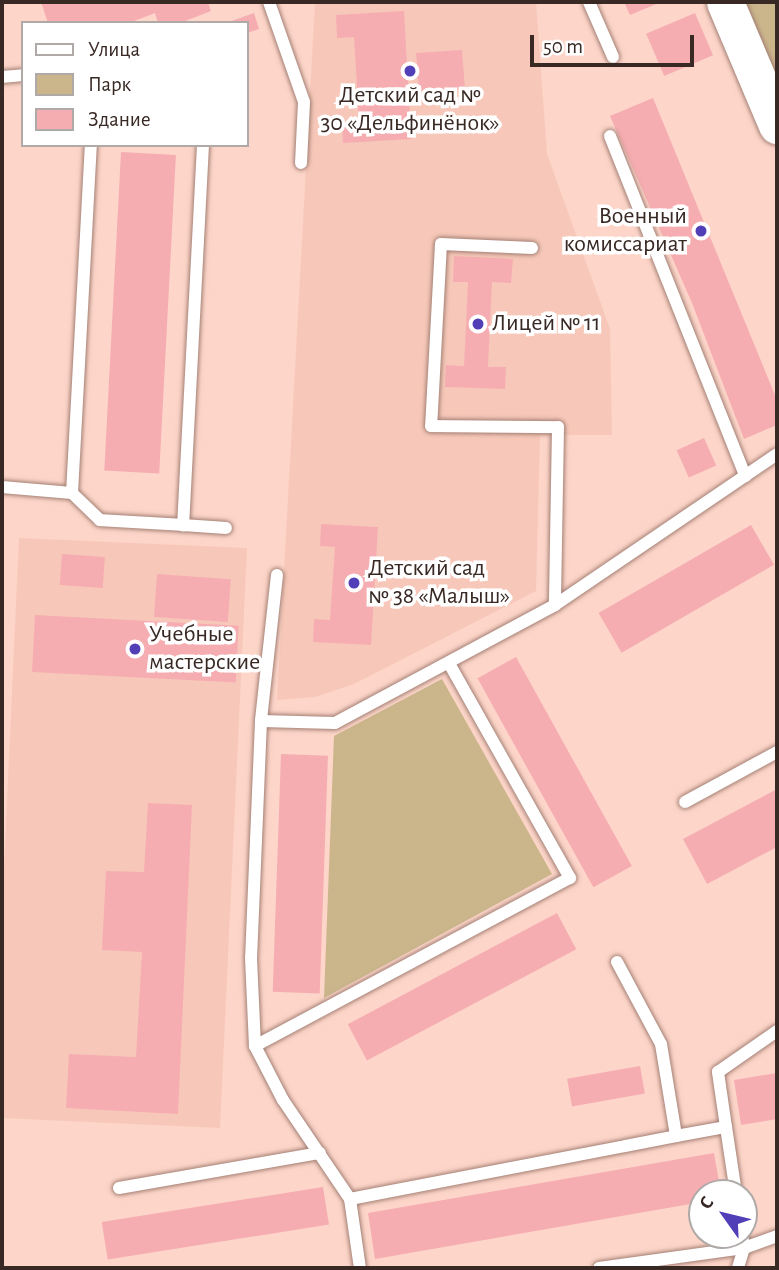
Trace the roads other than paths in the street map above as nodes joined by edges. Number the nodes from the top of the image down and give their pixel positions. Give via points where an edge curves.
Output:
1 (270, 2) edge
2 (589, 2) edge
3 (724, 2) edge
4 (613, 57) dead end
5 (21, 75) edge
6 (2, 77) edge
7 (777, 125) edge
8 (610, 136) dead end
9 (91, 147) edge
10 (203, 147) edge
11 (301, 163) dead end
12 (532, 248) dead end
13 (777, 454) edge
14 (746, 475) junction
15 (2, 487) edge
16 (72, 493) junction
17 (183, 525) junction
18 (226, 528) dead end
19 (277, 575) dead end
20 (555, 606) junction
21 (449, 663) junction
22 (261, 721) junction
23 (777, 752) edge
24 (685, 802) dead end
25 (617, 962) dead end
26 (777, 1031) edge
27 (255, 1046) junction
28 (726, 1127) junction
29 (676, 1136) junction
30 (320, 1153) junction
31 (734, 1179) edge
32 (119, 1188) dead end
33 (350, 1199) junction
34 (777, 1236) edge
35 (758, 1239) edge
36 (700, 1249) edge
37 (742, 1249) edge
38 (360, 1268) edge
39 (599, 1268) edge
40 (738, 1268) edge

1 - 11 lane via 304,102
2 - 4 lane
3 - 7 main road
5 - 6 lane
8 - 14 lane
9 - 16 lane
10 - 17 lane
12 - 20 lane via 441,244 430,426 558,427
13 - 14 lane
14 - 20 lane
15 - 16 lane
16 - 17 lane via 100,520
17 - 18 lane
19 - 22 lane
20 - 21 lane
21 - 22 lane via 335,723
21 - 27 lane via 570,878
22 - 27 lane via 251,958
23 - 24 lane
25 - 29 lane via 661,1044
26 - 28 lane via 718,1072
27 - 30 lane via 283,1100
28 - 29 lane
28 - 31 lane
29 - 33 lane
30 - 32 lane
30 - 33 lane
33 - 38 lane
34 - 35 lane
36 - 39 lane
37 - 40 lane

